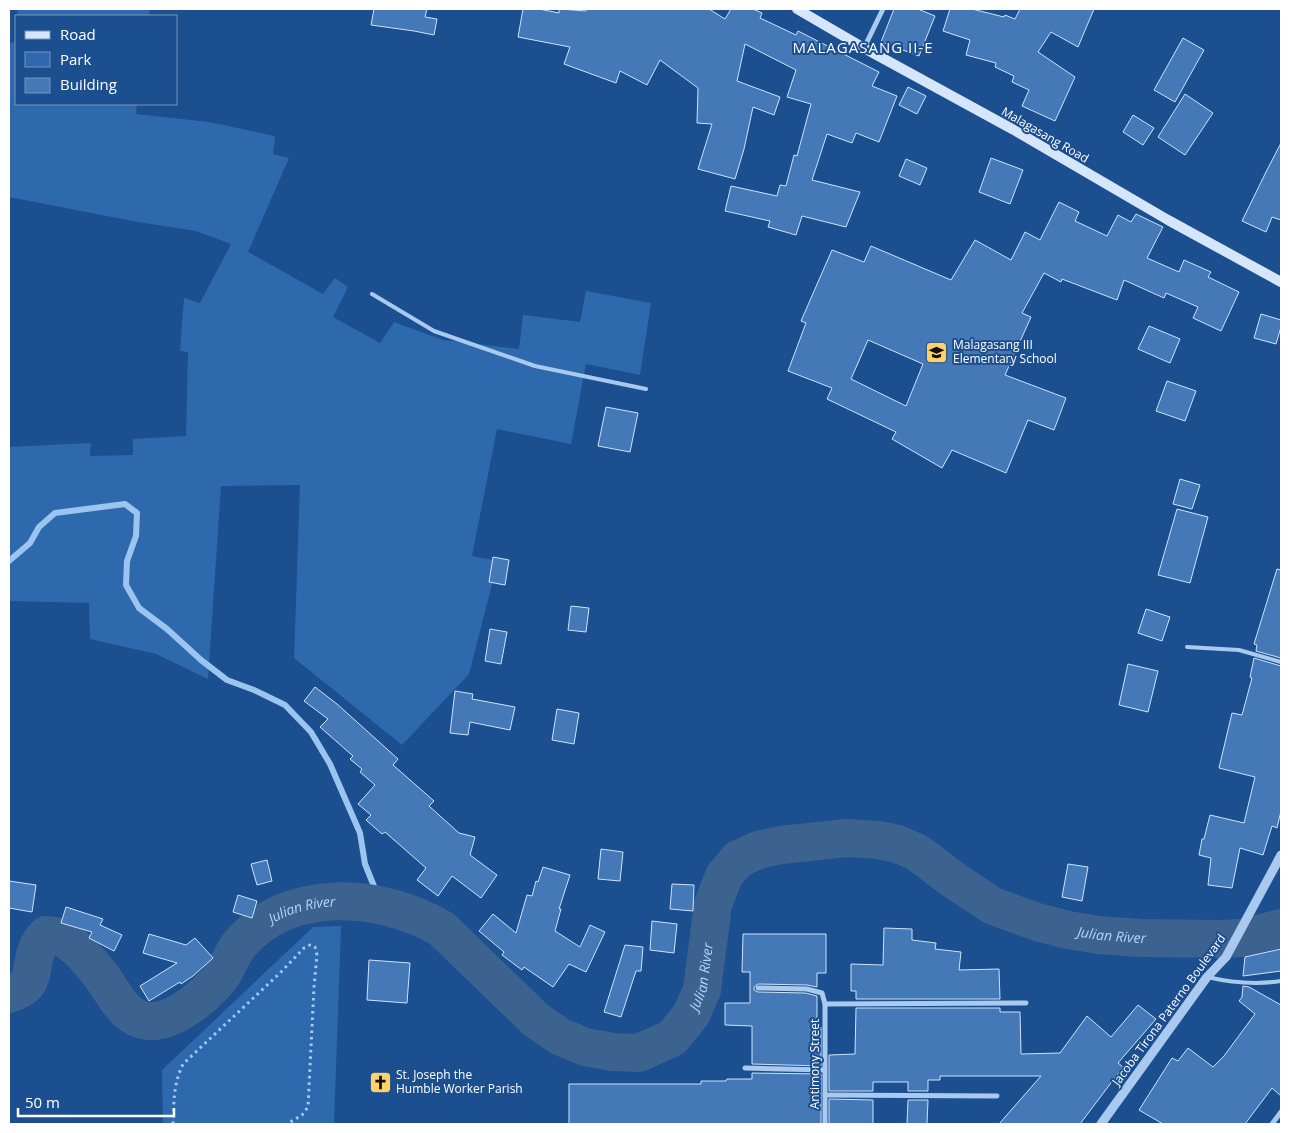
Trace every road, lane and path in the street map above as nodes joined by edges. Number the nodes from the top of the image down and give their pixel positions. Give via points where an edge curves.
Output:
1 (797, 9) edge
2 (883, 9) edge
3 (864, 48) junction
4 (1281, 282) edge
5 (372, 294) dead end
6 (646, 389) dead end
7 (1188, 647) dead end
8 (1281, 662) edge
9 (1281, 855) edge
10 (1207, 977) junction
11 (1281, 981) edge
12 (758, 988) dead end
13 (1026, 1003) dead end
14 (825, 1004) junction
15 (744, 1068) dead end
16 (825, 1070) junction
17 (825, 1094) junction
18 (997, 1096) dead end
19 (1281, 1112) edge
20 (173, 1124) edge
21 (287, 1124) edge
22 (825, 1124) edge
23 (1101, 1124) edge
24 (1272, 1124) edge

1 - 3 main road, Malagasang Road
2 - 3 street
3 - 4 main road, Malagasang Road
5 - 6 lane via 434,332 535,366
7 - 8 lane via 1239,650
9 - 10 street, Jacoba Tirona Paterno Boulevard via 1226,957
10 - 11 lane via 1230,983
10 - 23 street, Jacoba Tirona Paterno Boulevard
12 - 14 street via 807,989 822,993
13 - 14 street
14 - 16 street, Antimony Street
15 - 16 street
16 - 17 street, Antimony Street
17 - 18 street
17 - 22 street, Antimony Street
19 - 24 street
20 - 21 path via 176,1078 183,1064 310,944 316,947 317,955 308,1107

